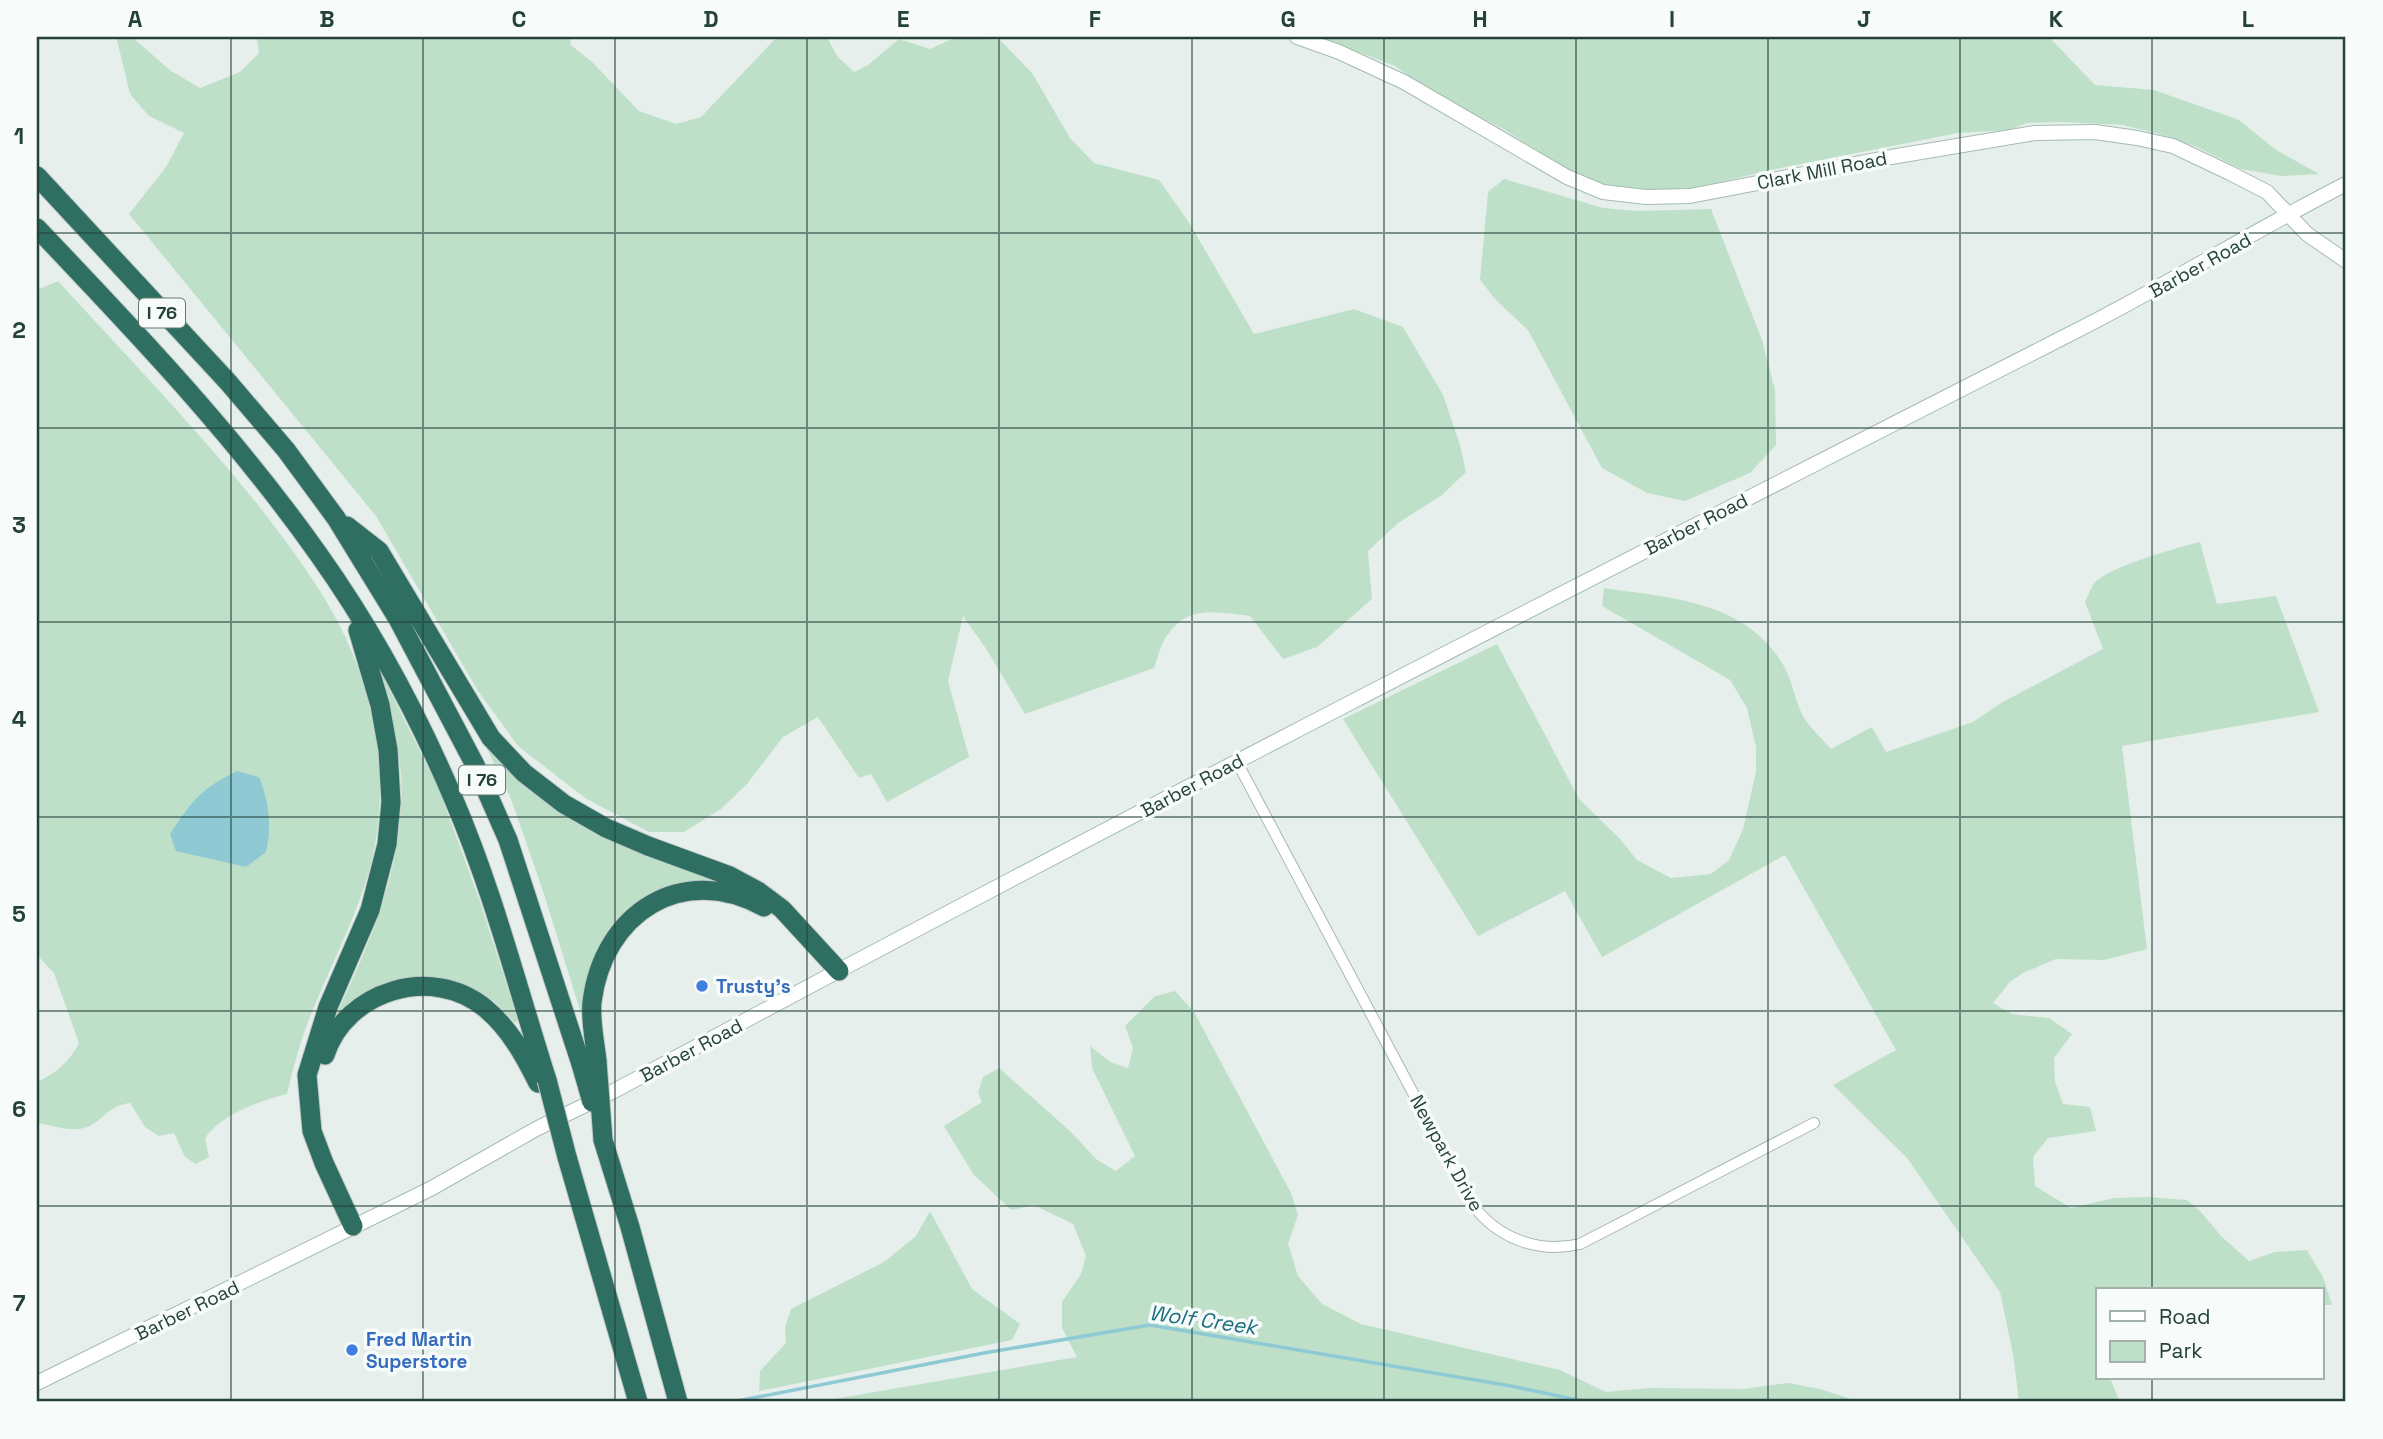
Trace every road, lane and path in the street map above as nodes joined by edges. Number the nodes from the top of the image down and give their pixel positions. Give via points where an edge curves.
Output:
1 (1297, 37) edge
2 (37, 176) edge
3 (2346, 184) edge
4 (2287, 214) junction
5 (37, 228) edge
6 (2346, 261) edge
7 (336, 518) junction
8 (337, 581) junction
9 (1237, 762) junction
10 (834, 974) junction
11 (589, 1063) junction
12 (543, 1083) junction
13 (1814, 1123) dead end
14 (358, 1223) junction
15 (37, 1383) edge
16 (638, 1402) edge
17 (678, 1402) edge

1 - 4 main road, Clark Mill Road via 1404,82 1567,177 1620,195 1690,196 2035,134 2095,132 2159,142 2198,157 2267,192
2 - 7 highway, I 76 via 228,382
3 - 4 main road, Barber Road
4 - 6 main road, Clark Mill Road
4 - 9 main road, Barber Road via 2142,298
5 - 8 highway, I 76 via 216,422
7 - 10 highway via 379,551 491,738 524,773 606,828 758,891 782,909
7 - 11 highway, I 76 via 398,618 475,765 508,840
8 - 12 highway, I 76 via 381,653 454,800 487,886
8 - 14 highway via 372,675 385,731 390,777 387,844 360,936 328,1007 306,1075 312,1131
9 - 10 main road, Barber Road
9 - 13 street, Newpark Drive via 1472,1203 1501,1233 1533,1245 1562,1248 1580,1244
10 - 11 highway via 780,921 748,899 714,891 668,896 623,926 602,960 592,1002
10 - 14 main road, Barber Road
11 - 17 highway, bridge via 603,1140
12 - 14 highway via 502,1024 463,995 407,987 360,1006 329,1041 318,1077 317,1102 328,1147
12 - 16 highway, bridge
14 - 15 main road, Barber Road

